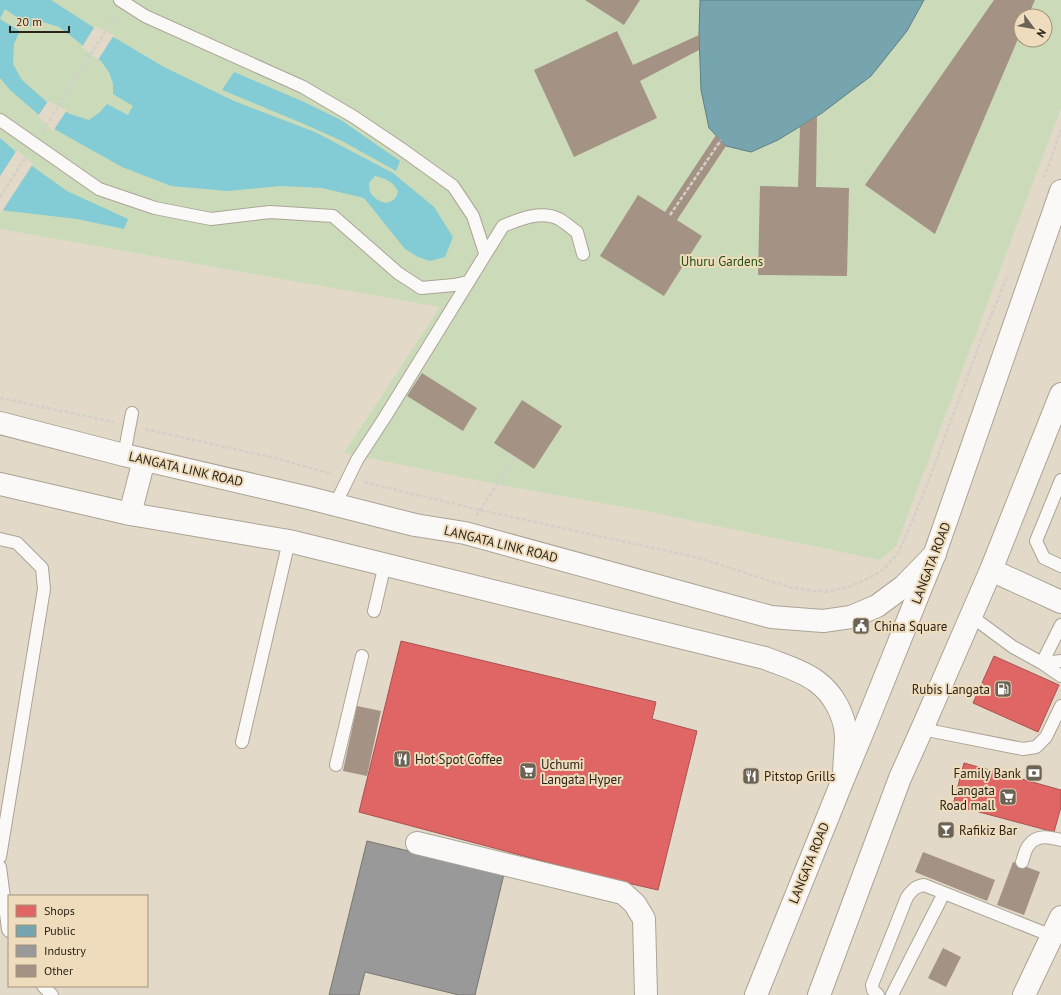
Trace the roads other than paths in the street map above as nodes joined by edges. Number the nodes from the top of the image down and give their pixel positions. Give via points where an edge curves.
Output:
1 (122, 1) edge
2 (0, 120) edge
3 (1052, 185) edge
4 (485, 253) junction
5 (583, 254) dead end
6 (468, 282) junction
7 (1061, 394) edge
8 (132, 413) dead end
9 (0, 423) edge
10 (134, 457) junction
11 (1061, 480) edge
12 (0, 484) edge
13 (336, 505) junction
14 (130, 514) junction
15 (0, 539) edge
16 (289, 541) junction
17 (936, 553) junction
18 (385, 564) junction
19 (1061, 566) edge
20 (991, 570) junction
21 (1061, 602) edge
22 (374, 611) dead end
23 (971, 616) junction
24 (1061, 626) edge
25 (362, 656) dead end
26 (1061, 661) edge
27 (1042, 662) junction
28 (1061, 676) edge
29 (1061, 706) edge
30 (922, 729) junction
31 (242, 742) dead end
32 (336, 765) dead end
33 (844, 777) junction
34 (1061, 840) edge
35 (417, 843) dead end
36 (0, 857) edge
37 (1022, 862) dead end
38 (0, 866) edge
39 (944, 893) junction
40 (8, 924) edge
41 (1056, 926) edge
42 (44, 987) edge
43 (52, 995) edge
44 (646, 995) edge
45 (756, 995) edge
46 (819, 995) edge
47 (878, 995) edge
48 (892, 995) edge
49 (1024, 995) edge

1 - 4 lane via 145,16 303,87 400,148 453,186 473,216
2 - 6 lane via 99,189 155,208 212,219 270,212 333,216 398,273 421,288
3 - 17 street, LANGATA ROAD
4 - 5 lane via 503,226 522,218 544,215 559,219 577,232
4 - 6 lane
6 - 13 lane via 357,460
7 - 20 street
8 - 10 lane via 130,425
9 - 10 street, LANGATA LINK ROAD
10 - 13 street, LANGATA LINK ROAD
10 - 14 street
11 - 19 lane via 1036,541 1044,558
12 - 14 street
13 - 17 street, LANGATA LINK ROAD via 415,525 465,533 771,617 823,621 851,617 877,606 904,586
14 - 16 street
15 - 36 lane via 17,543 42,568 44,589
16 - 18 street
16 - 31 lane
17 - 33 street, LANGATA ROAD
18 - 22 lane
18 - 33 street via 765,658 798,671 816,681 836,703 846,736
20 - 21 street
20 - 23 street
23 - 27 lane via 1013,648
23 - 30 street
24 - 27 lane
25 - 32 lane
26 - 27 lane
27 - 28 lane
29 - 30 lane via 1046,737 1036,746 1023,749
30 - 46 street via 900,778
33 - 45 street, LANGATA ROAD
34 - 37 lane via 1049,837 1036,838 1028,845
35 - 44 street via 623,893 635,904 644,919
38 - 40 lane
39 - 41 lane
39 - 47 lane via 924,885 912,890 907,897 872,985
39 - 48 lane
41 - 49 street
42 - 43 lane

